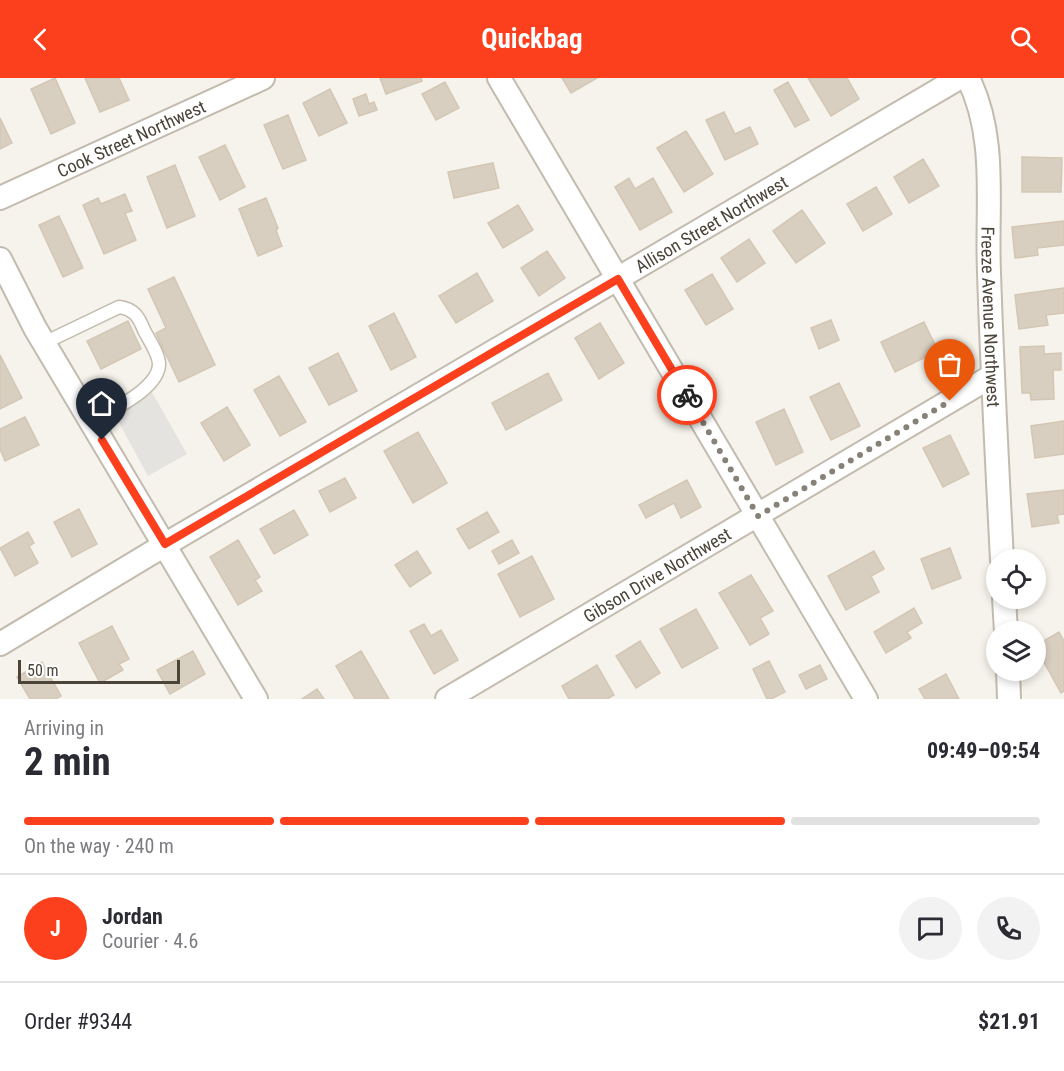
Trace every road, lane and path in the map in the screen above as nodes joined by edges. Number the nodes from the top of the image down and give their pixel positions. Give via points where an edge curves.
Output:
1 (263, 78) edge
2 (499, 78) edge
3 (959, 78) edge
4 (968, 78) edge
5 (0, 198) edge
6 (0, 259) edge
7 (618, 279) junction
8 (44, 343) junction
9 (992, 376) junction
10 (92, 422) junction
11 (758, 516) junction
12 (165, 544) junction
13 (1001, 549) edge
14 (0, 644) edge
15 (1008, 681) edge
16 (256, 699) edge
17 (447, 699) edge
18 (866, 699) edge
19 (1009, 699) edge

1 - 5 street, Cook Street Northwest
2 - 7 street
3 - 7 street, Allison Street Northwest
4 - 9 street, Freeze Avenue Northwest via 982,115 990,187
6 - 8 street
7 - 11 street
7 - 12 street, Allison Street Northwest
8 - 10 street
8 - 10 lane via 119,307 137,314 159,362 158,374 149,387
9 - 11 street, Gibson Drive Northwest
9 - 13 street, Freeze Avenue Northwest
10 - 12 street
11 - 17 street, Gibson Drive Northwest
11 - 18 street
12 - 14 street, Allison Street Northwest
12 - 16 street
15 - 19 street

